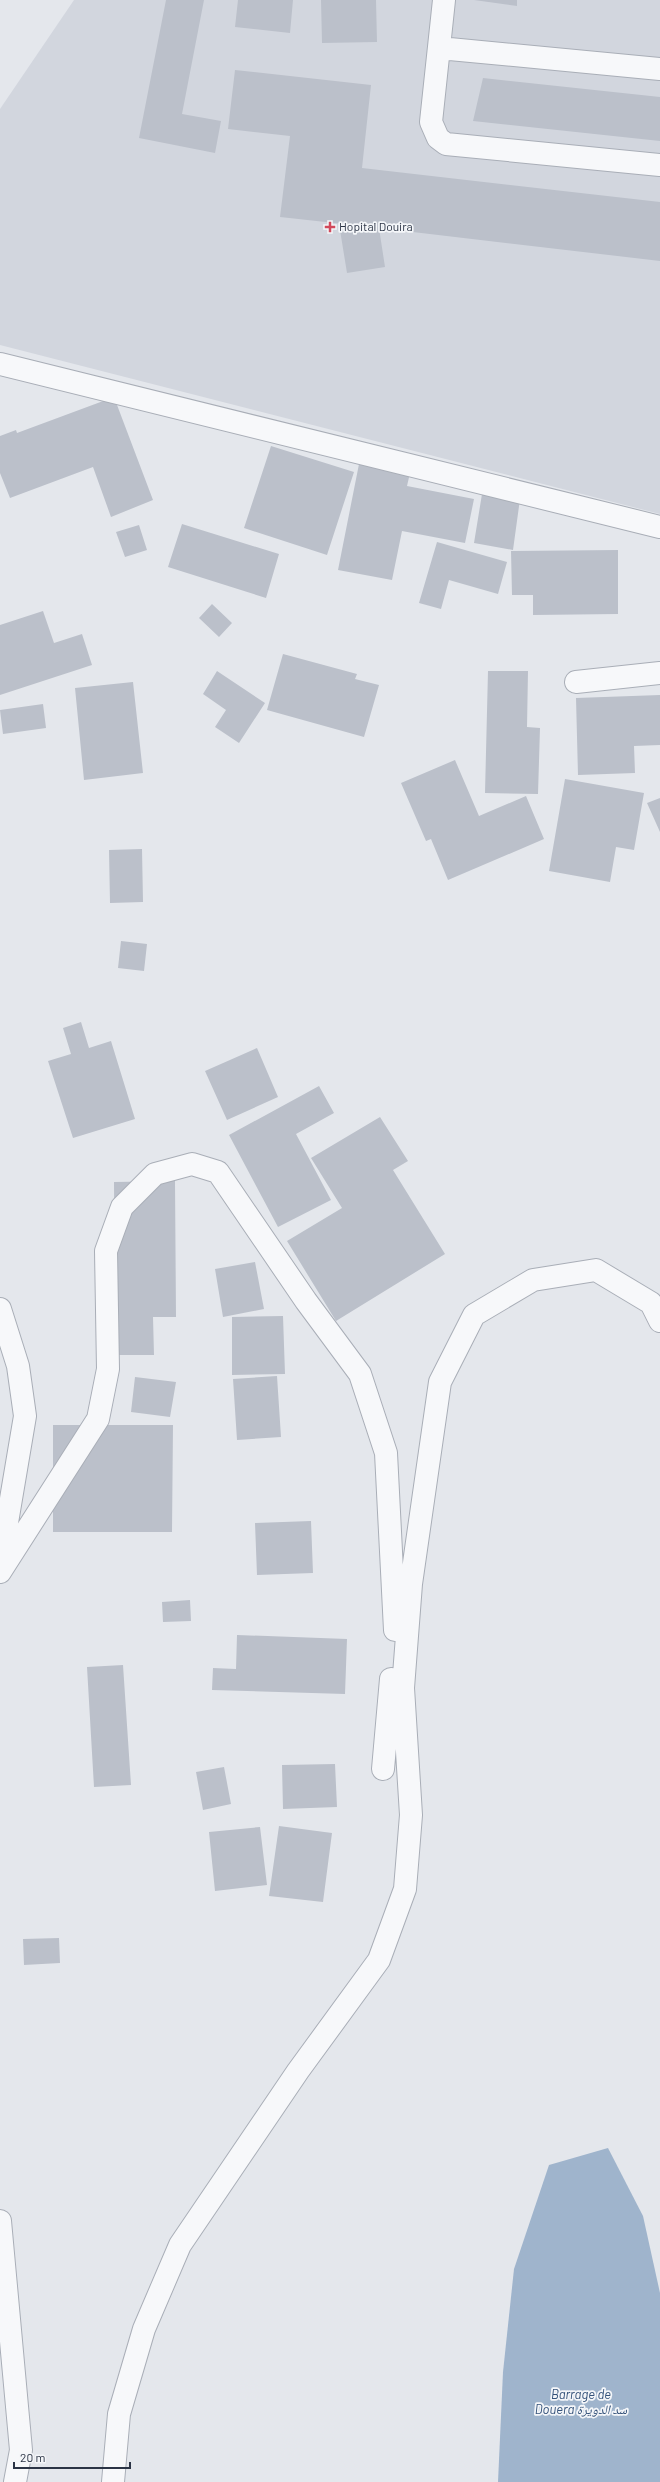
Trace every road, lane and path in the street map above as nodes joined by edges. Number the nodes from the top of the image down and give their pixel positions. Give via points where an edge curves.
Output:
1 (444, 0) edge
2 (439, 48) junction
3 (660, 69) edge
4 (660, 164) edge
5 (0, 364) edge
6 (660, 527) edge
7 (660, 673) edge
8 (576, 682) dead end
9 (0, 1309) edge
10 (660, 1321) edge
11 (0, 1565) edge
12 (0, 1572) edge
13 (383, 1769) dead end
14 (0, 2221) edge
15 (15, 2482) edge
16 (113, 2482) edge

1 - 2 street
2 - 3 street
2 - 4 street via 431,122 438,138 446,144
5 - 6 street
7 - 8 street
9 - 11 street via 18,1366 25,1416
10 - 16 street via 651,1303 596,1270 533,1280 474,1315 440,1382 411,1584 403,1688 411,1815 405,1889 379,1960 298,2071 180,2246 144,2329 118,2414
12 - 13 street via 98,1419 108,1369 106,1251 122,1207 155,1174 192,1164 218,1172 306,1301 360,1374 386,1453 396,1626
14 - 15 street via 21,2450

